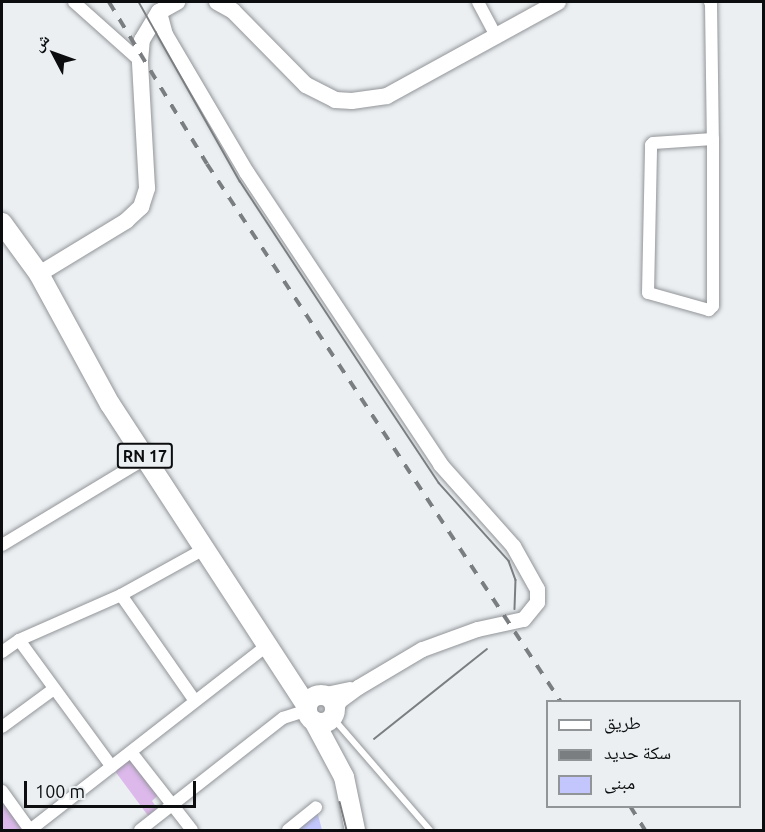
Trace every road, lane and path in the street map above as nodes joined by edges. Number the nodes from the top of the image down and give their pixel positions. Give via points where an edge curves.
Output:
1 (74, 2) edge
2 (177, 2) edge
3 (217, 2) edge
4 (478, 2) edge
5 (558, 2) edge
6 (710, 2) edge
7 (156, 7) edge
8 (497, 37) junction
9 (140, 61) junction
10 (713, 139) junction
11 (2, 223) edge
12 (39, 274) junction
13 (146, 458) junction
14 (2, 545) edge
15 (206, 548) junction
16 (121, 596) junction
17 (19, 640) junction
18 (265, 647) junction
19 (2, 652) edge
20 (54, 689) junction
21 (195, 701) junction
22 (321, 713) junction
23 (2, 727) edge
24 (131, 752) junction
25 (112, 767) junction
26 (2, 791) edge
27 (172, 806) junction
28 (316, 807) dead end
29 (140, 831) edge
30 (192, 831) edge
31 (288, 831) edge
32 (355, 831) edge
33 (430, 831) edge

1 - 9 street
2 - 7 main road
3 - 8 main road via 233,11 306,85 335,100 368,101 387,96
4 - 8 street
5 - 8 main road
6 - 10 street
7 - 9 main road via 142,40
7 - 22 street via 165,34 247,173 440,464 513,546 537,589 534,609 523,619 451,637 392,665
9 - 12 main road via 147,188 141,207 126,221
10 - 10 street via 713,306 709,309 648,293 650,191 652,144
11 - 12 main road, RN 17
12 - 13 main road, RN 17 via 110,404
13 - 14 street
13 - 15 main road, RN 17
15 - 16 street
15 - 18 main road, RN 17
16 - 17 street
16 - 21 street
17 - 19 street
17 - 20 street
18 - 21 street
18 - 22 main road, RN 17
20 - 23 street
20 - 25 street
21 - 24 street
22 - 27 street via 283,717
22 - 32 main road via 351,797
22 - 33 lane
24 - 25 street
24 - 27 street
25 - 26 street via 30,831
27 - 29 street
27 - 30 street
28 - 31 street

